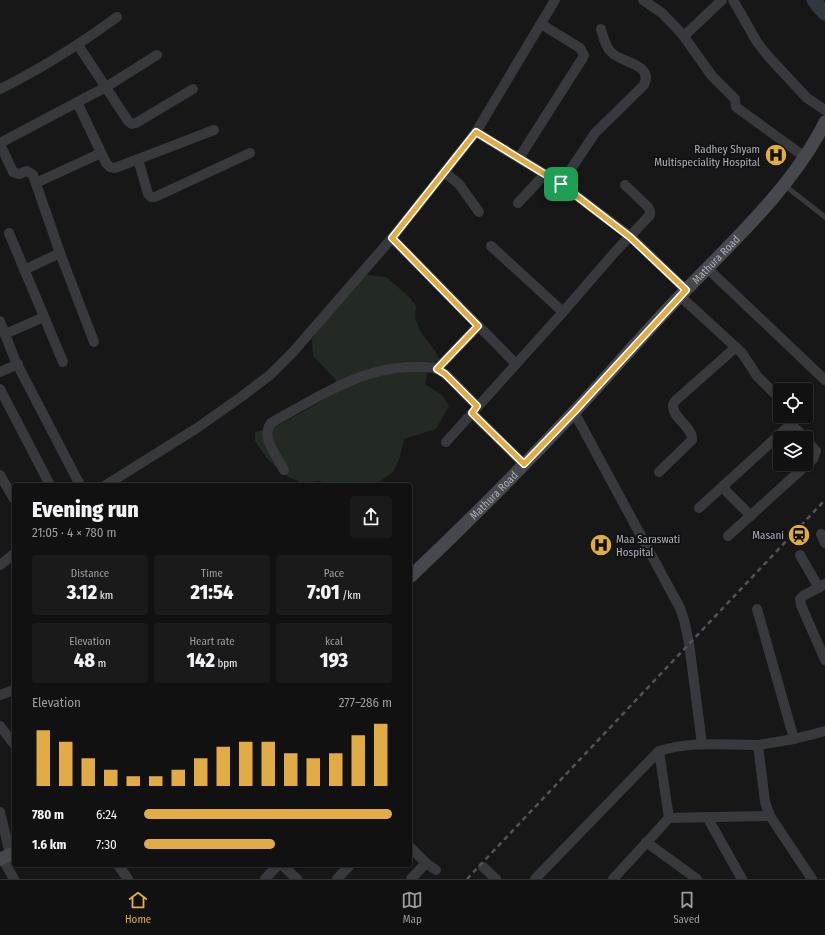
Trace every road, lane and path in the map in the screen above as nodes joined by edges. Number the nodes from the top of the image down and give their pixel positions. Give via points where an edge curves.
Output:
1 (555, 0) edge
2 (644, 0) edge
3 (722, 0) edge
4 (733, 0) edge
5 (117, 17) dead end
6 (541, 24) junction
7 (601, 29) dead end
8 (684, 36) junction
9 (78, 45) junction
10 (157, 55) dead end
11 (106, 87) junction
12 (0, 89) edge
13 (193, 89) dead end
14 (77, 102) junction
15 (825, 110) edge
16 (825, 122) edge
17 (214, 130) dead end
18 (476, 132) junction
19 (0, 144) edge
20 (101, 153) junction
21 (250, 153) dead end
22 (805, 157) junction
23 (519, 158) junction
24 (138, 159) junction
25 (444, 172) junction
26 (545, 174) junction
27 (36, 183) junction
28 (561, 184) junction
29 (625, 185) dead end
30 (783, 185) junction
31 (518, 203) dead end
32 (478, 212) dead end
33 (825, 217) edge
34 (9, 233) dead end
35 (630, 237) junction
36 (392, 238) junction
37 (490, 246) dead end
38 (60, 253) junction
39 (707, 268) junction
40 (24, 270) junction
41 (683, 293) junction
42 (563, 312) junction
43 (44, 317) junction
44 (0, 321) edge
45 (478, 326) junction
46 (5, 334) junction
47 (94, 342) dead end
48 (736, 347) junction
49 (63, 362) dead end
50 (18, 364) junction
51 (516, 364) junction
52 (437, 369) junction
53 (0, 372) edge
54 (825, 380) edge
55 (0, 390) edge
56 (773, 392) edge
57 (474, 410) junction
58 (574, 412) junction
59 (790, 423) edge
60 (446, 442) dead end
61 (813, 448) edge
62 (813, 459) edge
63 (524, 464) junction
64 (284, 470) dead end
65 (800, 471) edge
66 (659, 472) dead end
67 (0, 474) edge
68 (49, 483) edge
69 (79, 483) edge
70 (109, 483) edge
71 (724, 485) junction
72 (12, 496) edge
73 (699, 508) dead end
74 (751, 516) junction
75 (728, 536) dead end
76 (800, 555) dead end
77 (412, 575) edge
78 (822, 586) edge
79 (757, 609) dead end
80 (825, 660) edge
81 (12, 691) edge
82 (0, 695) edge
83 (0, 726) edge
84 (825, 731) edge
85 (794, 739) junction
86 (12, 741) edge
87 (702, 744) junction
88 (758, 745) junction
89 (659, 750) junction
90 (770, 816) junction
91 (0, 817) edge
92 (707, 817) junction
93 (668, 818) junction
94 (646, 842) junction
95 (412, 849) edge
96 (6, 856) edge
97 (426, 863) junction
98 (119, 867) edge
99 (276, 867) edge
100 (284, 867) edge
101 (348, 867) edge
102 (483, 867) dead end
103 (436, 870) dead end
104 (14, 879) edge
105 (128, 879) edge
106 (265, 879) edge
107 (297, 879) edge
108 (337, 879) edge
109 (411, 879) edge
110 (496, 879) edge
111 (535, 879) edge
112 (612, 879) edge
113 (697, 879) edge
114 (742, 879) edge
115 (812, 879) edge

1 - 6 street
2 - 8 street via 662,13
3 - 8 street
4 - 15 street via 767,55 807,98
5 - 9 street
6 - 18 street
6 - 23 street via 580,48 584,54
7 - 28 street via 610,52 642,69 646,80 596,133
8 - 22 street via 712,76 735,99 736,106
9 - 11 street
9 - 12 street
10 - 11 street
11 - 13 street via 132,124
11 - 14 street
14 - 19 street
14 - 20 street
16 - 22 main road, Mathura Road
17 - 24 street
18 - 23 street
18 - 25 street
19 - 27 street via 13,172 30,172
20 - 24 street via 106,163 115,168
20 - 27 street
21 - 24 street via 155,197 148,194
22 - 30 main road, Mathura Road
23 - 26 street
25 - 32 street via 459,184
25 - 36 street
26 - 28 street
26 - 31 street
27 - 38 street
28 - 35 street
29 - 35 street via 650,211 650,215
30 - 33 lane
30 - 39 main road, Mathura Road
34 - 40 street
35 - 41 street
35 - 42 street
36 - 45 street
36 - 70 street via 270,375 197,428
37 - 42 street
38 - 40 street
38 - 47 street
39 - 41 main road, Mathura Road
39 - 54 street
40 - 43 street
41 - 48 street
41 - 58 main road, Mathura Road
42 - 51 street
43 - 46 street
43 - 49 street
44 - 46 street
45 - 51 street
45 - 52 street
46 - 50 street
48 - 56 street via 757,376
48 - 66 street via 675,401 674,412 691,433 692,440
50 - 53 street
50 - 69 street
51 - 57 street
52 - 57 street via 445,374
52 - 64 street via 404,366 376,371 334,388 271,423 266,434
55 - 68 street
57 - 60 street
57 - 63 street
58 - 63 main road, Mathura Road
58 - 87 street via 680,608 689,643
59 - 71 street
61 - 62 street via 816,451
63 - 77 main road, Mathura Road
65 - 74 street
67 - 72 street
71 - 73 street
71 - 74 street via 726,491
74 - 75 street
76 - 78 street
78 - 80 street via 800,599
79 - 85 street
81 - 82 street
83 - 86 street
84 - 85 street
85 - 88 street
87 - 88 street
87 - 89 street
88 - 90 street via 765,802
89 - 93 street
89 - 111 street
90 - 92 street
90 - 115 street
91 - 96 street
92 - 93 street
92 - 114 street
93 - 94 street
94 - 112 street
94 - 113 street
95 - 97 street
96 - 104 street
97 - 103 street
97 - 109 street
98 - 105 street
99 - 106 street
100 - 107 street
101 - 108 street
102 - 110 street

